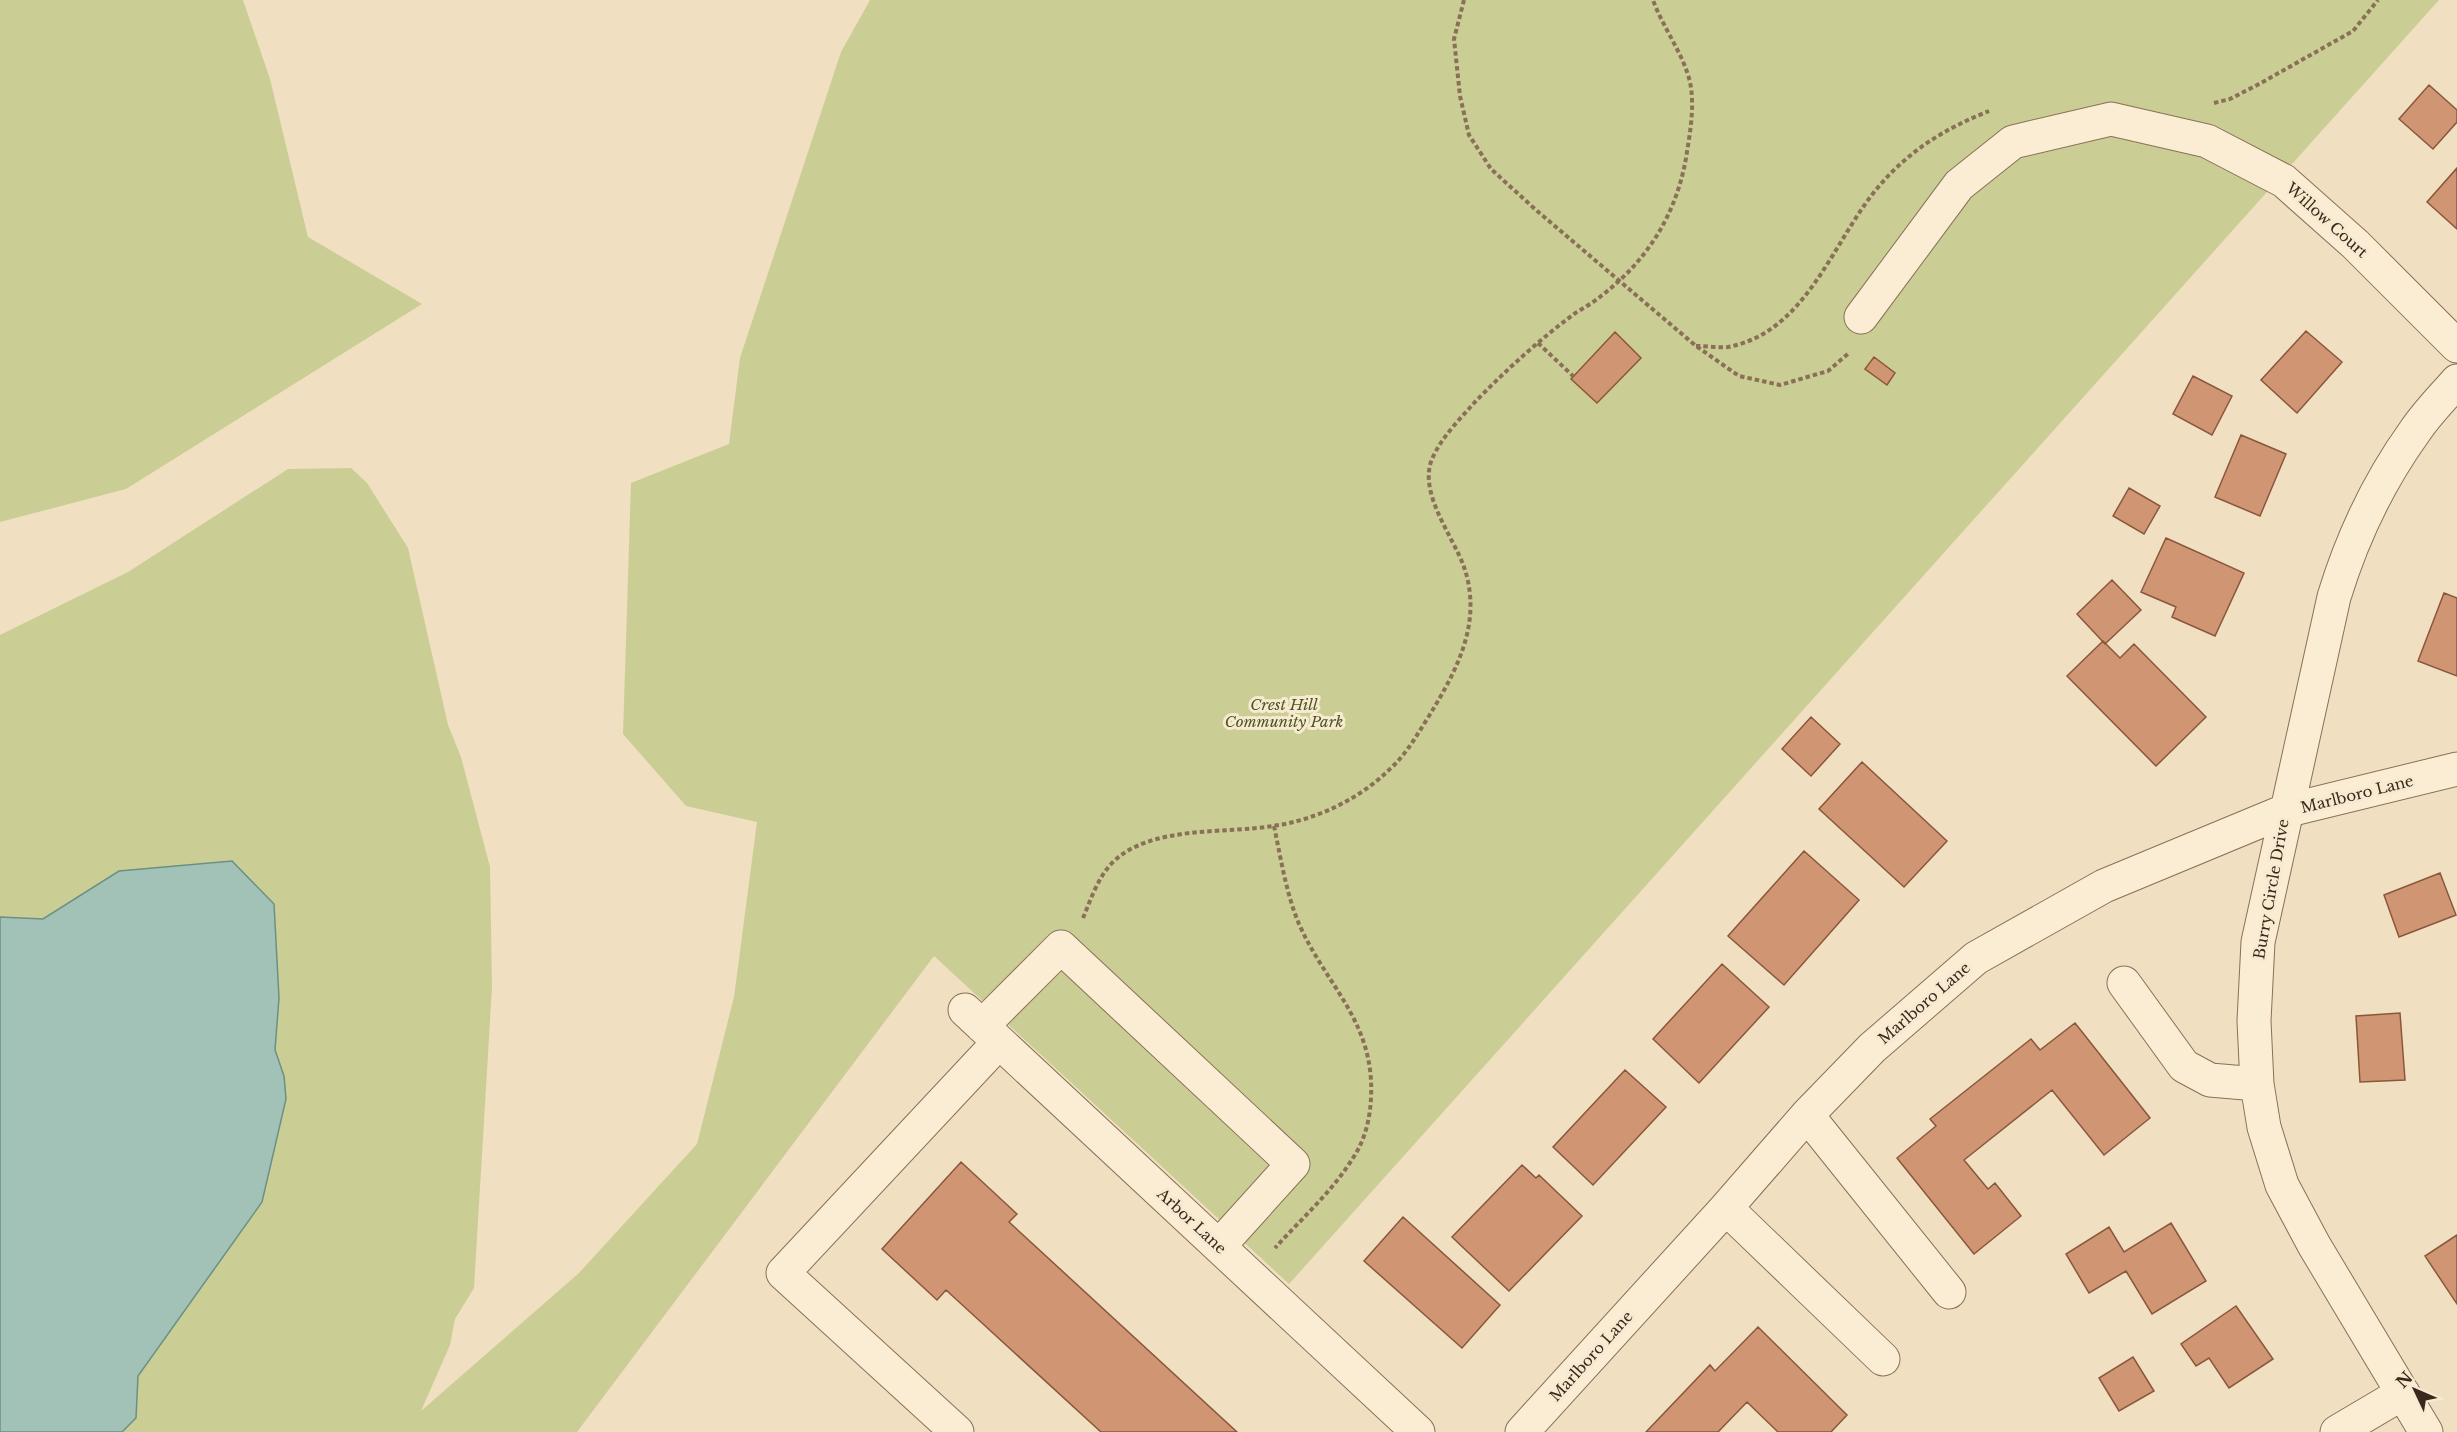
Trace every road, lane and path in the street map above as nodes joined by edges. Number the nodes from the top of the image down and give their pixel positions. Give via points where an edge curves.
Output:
1 (1464, 0) edge
2 (1653, 0) edge
3 (2378, 0) edge
4 (2261, 83) dead end
5 (1619, 280) junction
6 (1861, 317) joint
7 (1538, 343) junction
8 (2457, 346) edge
9 (1573, 376) dead end
10 (2457, 381) edge
11 (2457, 769) edge
12 (2285, 811) junction
13 (1274, 826) junction
14 (1061, 947) junction
15 (2124, 982) dead end
16 (982, 1026) junction
17 (2257, 1084) junction
18 (1807, 1115) junction
19 (1726, 1208) junction
20 (1219, 1246) junction
21 (1275, 1248) dead end
22 (1949, 1292) dead end
23 (1883, 1359) dead end
24 (2403, 1393) junction
25 (957, 1432) edge
26 (1418, 1432) edge
27 (1522, 1432) edge
28 (2337, 1432) edge
29 (2426, 1432) edge

1 - 5 path via 1454,39 1469,135 1491,169
2 - 5 path via 1689,78 1693,99 1690,130 1684,168 1662,231
3 - 4 path via 2353,31
5 - 6 path via 1696,346 1739,376 1780,385 1828,371 1861,342
5 - 7 path
6 - 8 street, Willow Court via 1959,185 2013,142 2111,119 2207,141 2284,181 2355,244
7 - 9 path
7 - 13 path via 1462,417 1431,462 1430,485 1436,510 1453,541 1471,596 1464,649 1445,689 1408,750 1367,790 1338,805
10 - 12 street, Burry Circle Drive via 2397,457 2345,560
11 - 12 street, Marlboro Lane
12 - 17 street, Burry Circle Drive via 2258,942 2254,1021
12 - 18 street, Marlboro Lane via 2104,886 1976,958 1872,1048
13 - 14 path via 1173,836 1135,847 1103,874 1081,922
13 - 21 path via 1285,883 1298,921 1311,949 1353,1014 1366,1045 1372,1074 1366,1132 1354,1158
14 - 16 street
14 - 20 street via 1293,1164
15 - 17 street via 2184,1066 2210,1080
16 - 20 street, Arbor Lane
16 - 25 street via 783,1273
17 - 24 street, Burry Circle Drive via 2264,1127 2282,1185 2313,1245
18 - 19 street, Marlboro Lane
18 - 22 street
19 - 23 street
19 - 27 street, Marlboro Lane
20 - 26 street, Arbor Lane
24 - 28 street
24 - 29 street, Burry Circle Drive

